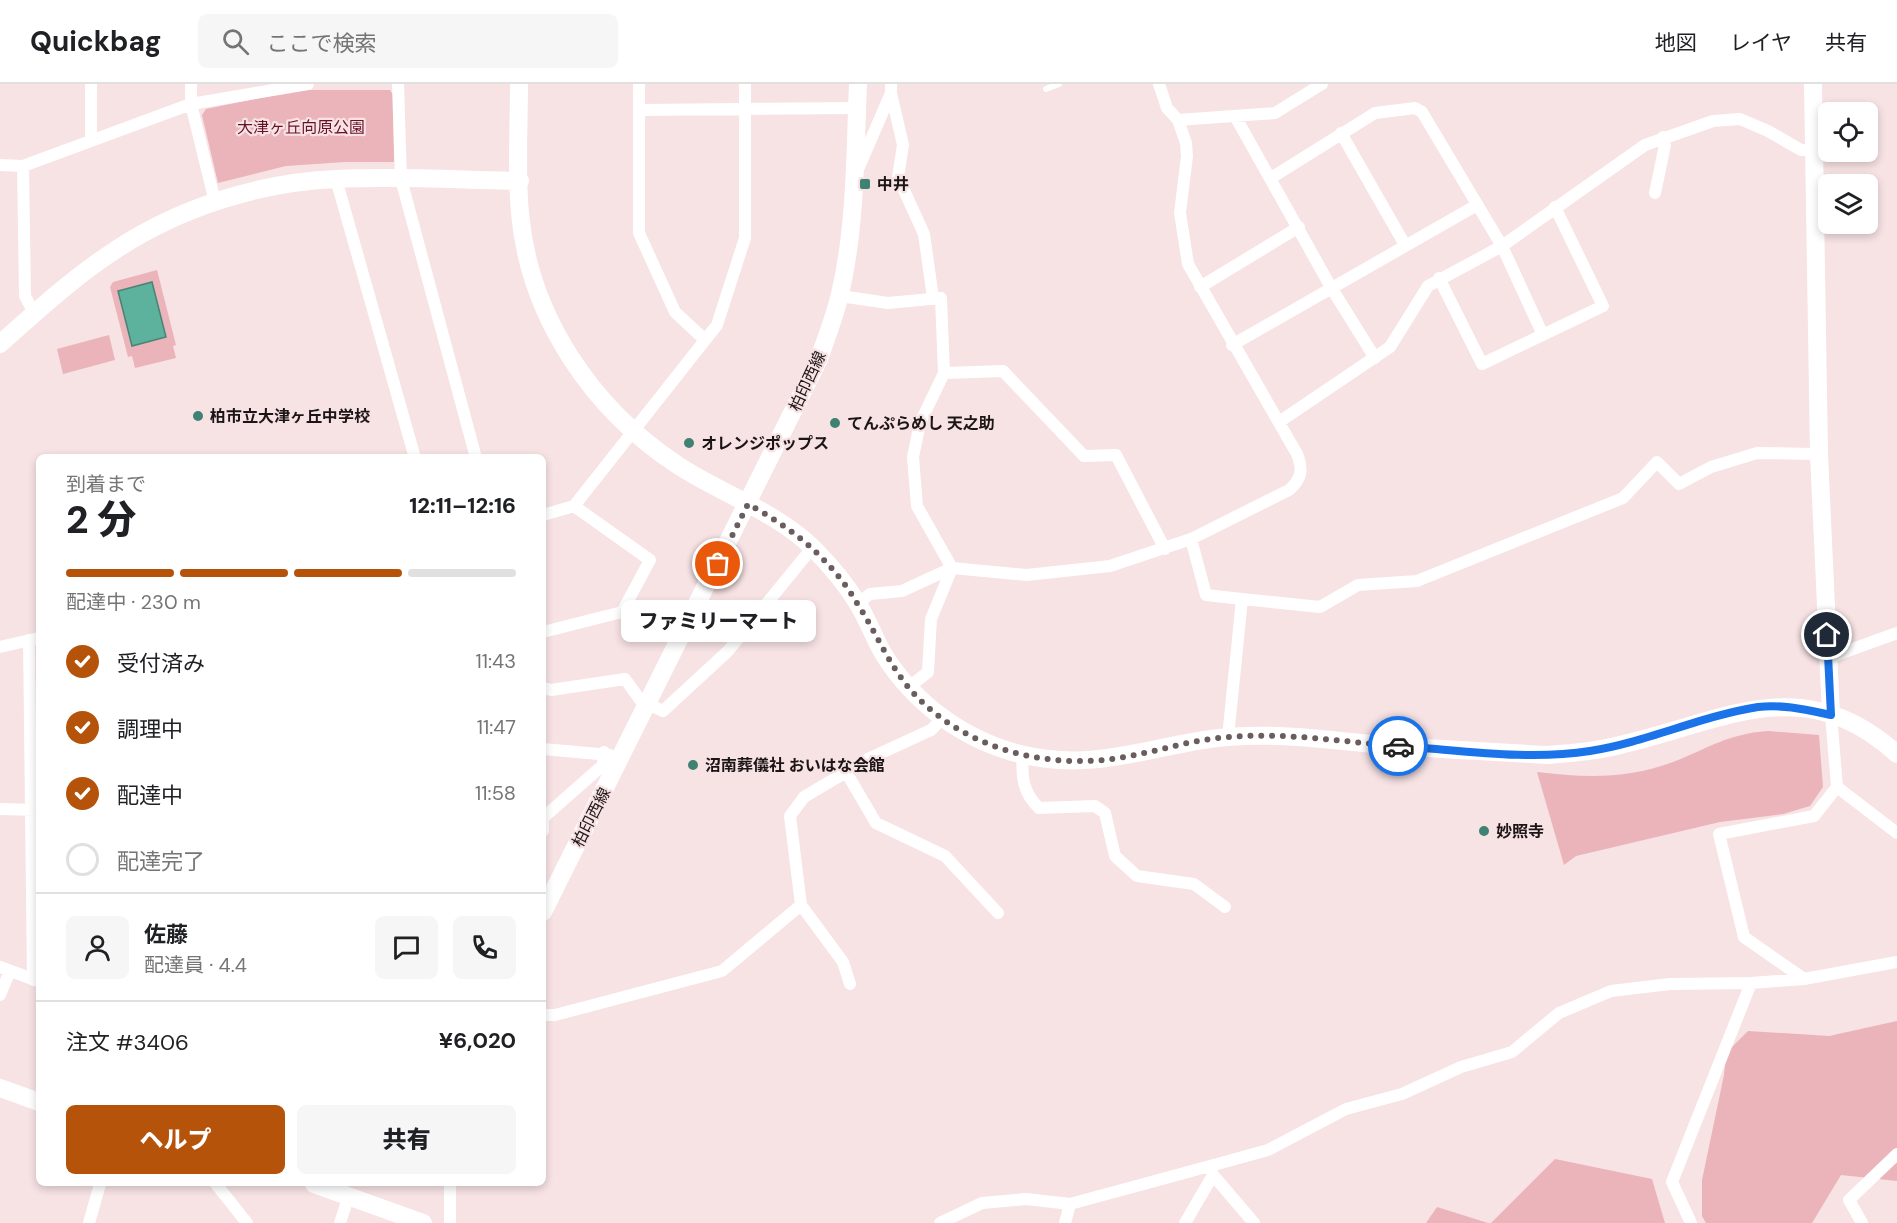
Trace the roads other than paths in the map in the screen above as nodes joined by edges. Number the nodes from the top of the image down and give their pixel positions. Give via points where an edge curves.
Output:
1 (91, 84) edge
2 (191, 84) edge
3 (297, 84) edge
4 (308, 84) edge
5 (398, 84) edge
6 (519, 84) edge
7 (639, 84) edge
8 (745, 84) edge
9 (858, 84) edge
10 (1059, 84) edge
11 (1159, 84) edge
12 (1322, 84) edge
13 (1813, 84) edge
14 (891, 89) edge
15 (1046, 89) dead end
16 (191, 104) junction
17 (746, 108) junction
18 (857, 108) junction
19 (639, 110) junction
20 (1235, 116) junction
21 (1178, 120) junction
22 (1341, 133) junction
23 (1663, 137) junction
24 (91, 140) junction
25 (1813, 150) junction
26 (0, 165) edge
27 (23, 165) junction
28 (1271, 178) junction
29 (336, 179) junction
30 (400, 179) junction
31 (853, 179) junction
32 (520, 181) junction
33 (1655, 193) dead end
34 (215, 202) junction
35 (1477, 205) junction
36 (1555, 207) junction
37 (1299, 227) junction
38 (1405, 245) junction
39 (1502, 246) junction
40 (1439, 278) junction
41 (1200, 287) junction
42 (1332, 289) junction
43 (840, 296) junction
44 (933, 298) junction
45 (34, 314) junction
46 (1543, 335) junction
47 (705, 340) junction
48 (0, 344) edge
49 (1232, 345) junction
50 (1376, 358) junction
51 (944, 374) junction
52 (1279, 422) junction
53 (632, 430) junction
54 (414, 454) edge
55 (475, 454) edge
56 (1819, 454) junction
57 (748, 504) junction
58 (574, 506) junction
59 (546, 514) edge
60 (1191, 539) junction
61 (812, 548) junction
62 (1165, 549) junction
63 (952, 568) junction
64 (1242, 599) junction
65 (858, 603) junction
66 (546, 631) edge
67 (1897, 633) edge
68 (34, 639) edge
69 (0, 647) edge
70 (1828, 658) junction
71 (909, 687) junction
72 (546, 688) edge
73 (648, 704) junction
74 (1831, 715) junction
75 (943, 718) junction
76 (1228, 737) junction
77 (546, 748) edge
78 (1897, 754) edge
79 (1023, 755) junction
80 (612, 756) junction
81 (846, 772) junction
82 (1837, 787) junction
83 (0, 809) edge
84 (35, 810) edge
85 (546, 815) edge
86 (1897, 833) edge
87 (546, 895) edge
88 (801, 905) junction
89 (1225, 907) dead end
90 (998, 913) dead end
91 (1897, 962) edge
92 (5, 969) edge
93 (1804, 978) junction
94 (36, 981) edge
95 (1751, 983) junction
96 (850, 984) dead end
97 (0, 995) edge
98 (546, 1018) edge
99 (0, 1088) edge
100 (36, 1101) edge
101 (1897, 1154) edge
102 (1211, 1171) junction
103 (99, 1186) edge
104 (218, 1186) edge
105 (319, 1186) edge
106 (450, 1186) edge
107 (348, 1198) junction
108 (1070, 1204) junction
109 (89, 1223) edge
110 (247, 1223) edge
111 (340, 1223) edge
112 (423, 1223) edge
113 (450, 1223) edge
114 (940, 1223) edge
115 (1065, 1223) edge
116 (1185, 1223) edge
117 (1254, 1223) edge
118 (1691, 1223) edge
119 (1862, 1223) edge

1 - 24 street
2 - 16 street
3 - 4 street
3 - 16 street
5 - 30 street
6 - 32 street
7 - 19 street
8 - 17 street
9 - 18 street, 柏印西線
10 - 15 lane
11 - 21 street via 1167,108
12 - 20 street via 1275,113
13 - 25 street
14 - 31 street
14 - 44 street via 903,145 898,177 924,234
16 - 24 street
16 - 34 street
17 - 18 street
17 - 19 street
17 - 47 street via 746,238 717,325
18 - 31 street, 柏印西線
19 - 47 street via 639,233 675,312
20 - 21 street
20 - 28 street
21 - 41 street via 1187,156 1180,213 1188,264
22 - 28 street
22 - 35 street via 1375,113 1415,108 1422,112
22 - 38 street
23 - 25 street via 1713,121 1740,119 1801,150
23 - 33 street via 1665,146
23 - 36 street via 1645,145
24 - 27 street
25 - 56 street
26 - 27 street
27 - 45 street via 25,296
28 - 37 street
29 - 30 street
29 - 34 street via 273,186
29 - 54 street
30 - 32 street
30 - 55 street
31 - 43 street, 柏印西線
32 - 53 street via 525,246 551,323 592,388
34 - 45 street via 118,248
35 - 38 street
35 - 39 street
36 - 39 street
36 - 46 street via 1603,306
37 - 41 street
37 - 42 street
38 - 42 street
39 - 40 street
39 - 46 street
40 - 46 street via 1482,364
40 - 50 street via 1428,286 1390,347
41 - 49 street
42 - 49 street
42 - 50 street
43 - 44 street via 888,303
43 - 57 street, 柏印西線 via 819,359
44 - 51 street via 941,298
45 - 48 street
47 - 53 street
49 - 52 street
50 - 52 street
51 - 62 street via 1003,371 1084,456 1116,455
51 - 63 street via 920,423 913,457 917,506
52 - 60 street via 1301,465 1298,483
53 - 57 street via 684,469
53 - 58 street
56 - 64 street via 1757,453 1711,467 1679,484 1657,462 1623,498 1417,581 1358,585 1320,607
56 - 70 street
57 - 61 street
57 - 73 street, 柏印西線
58 - 59 street
58 - 66 street via 650,560 622,612
60 - 62 street
60 - 64 street via 1206,595
61 - 65 street
61 - 73 street via 728,651 673,705 663,711
62 - 63 street via 1110,566 1062,573 1003,574
63 - 65 street via 902,591 870,594
63 - 71 street via 931,619 928,672
64 - 76 street
65 - 71 street via 882,650
67 - 70 street
68 - 69 street
68 - 84 street
70 - 74 street
71 - 75 street
72 - 73 street via 625,679
73 - 80 street, 柏印西線
74 - 76 street via 1797,708 1760,707 1624,745 1547,754 1287,736
74 - 78 street via 1857,726
74 - 82 street
75 - 79 street via 985,743
75 - 81 street via 931,730
76 - 79 street via 1191,741 1120,758 1050,760
77 - 80 street
79 - 89 street via 1021,770 1028,797 1039,808 1095,806 1105,813 1114,856 1137,876 1194,884
80 - 85 street
80 - 87 street, 柏印西線
81 - 88 street via 804,797 790,816
81 - 90 street via 876,823 945,856
82 - 86 street
82 - 93 street via 1814,816 1719,834 1744,937
83 - 84 street
84 - 94 street
88 - 96 street via 843,962
88 - 98 street via 722,971
91 - 93 street
92 - 94 street
92 - 97 street
93 - 95 street
95 - 102 street via 1670,984 1611,991 1559,1013 1512,1052 1461,1068 1402,1094 1346,1109 1268,1150
95 - 118 street via 1672,1182
99 - 100 street
101 - 119 street via 1849,1200
102 - 108 street
102 - 116 street
102 - 117 street
103 - 109 street
104 - 110 street
105 - 107 street
106 - 113 street
107 - 111 street
107 - 112 street
108 - 114 street via 1026,1199 982,1203
108 - 115 street

